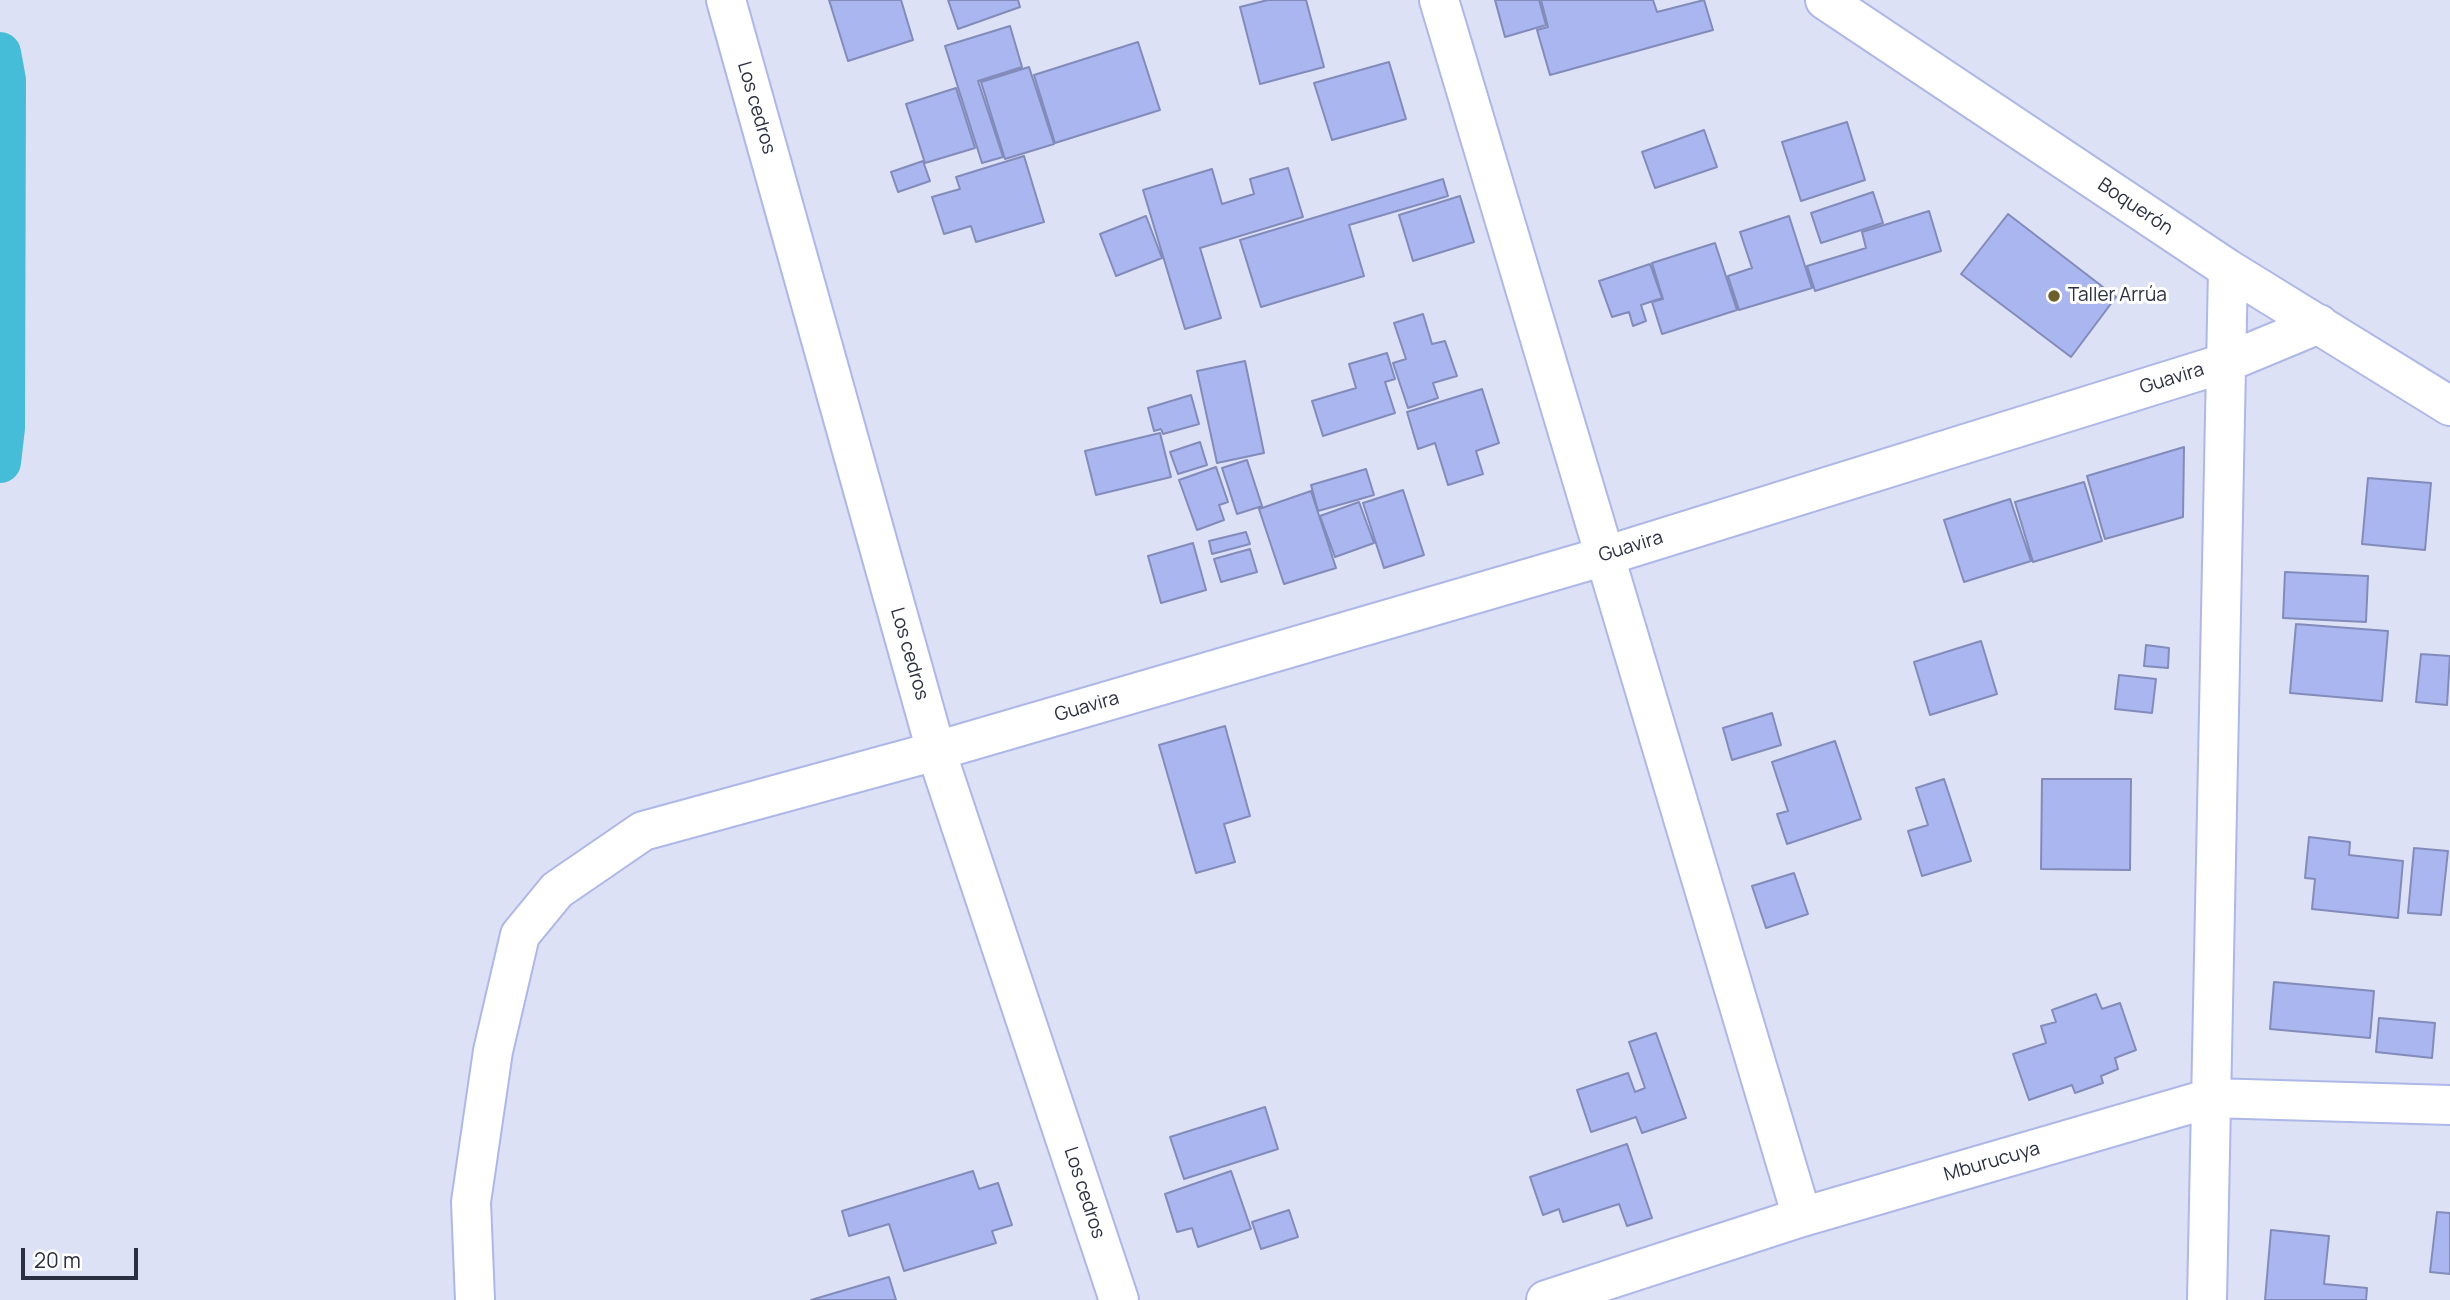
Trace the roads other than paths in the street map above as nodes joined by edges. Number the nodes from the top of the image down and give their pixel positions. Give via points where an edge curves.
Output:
1 (726, 0) edge
2 (1439, 0) edge
3 (1825, 0) edge
4 (2228, 270) junction
5 (2319, 324) junction
6 (2225, 363) junction
7 (2450, 407) edge
8 (1605, 556) junction
9 (936, 751) junction
10 (2211, 1098) junction
11 (2450, 1105) edge
12 (1801, 1217) junction
13 (475, 1300) edge
14 (1119, 1300) edge
15 (1546, 1300) edge
16 (2207, 1300) edge

1 - 9 street, Los cedros
2 - 8 street
3 - 4 street, Boquerón
4 - 5 street, Boquerón
4 - 6 street
5 - 6 street, Guavira
5 - 7 street, Boquerón
6 - 8 street, Guavira
6 - 10 street
8 - 9 street, Guavira
8 - 12 street
9 - 13 street, Guavira via 643,831 557,890 520,935 494,1051 471,1202
9 - 14 street, Los cedros
10 - 11 street, Mburucuya
10 - 12 street, Mburucuya
10 - 16 street
12 - 15 street, Mburucuya

